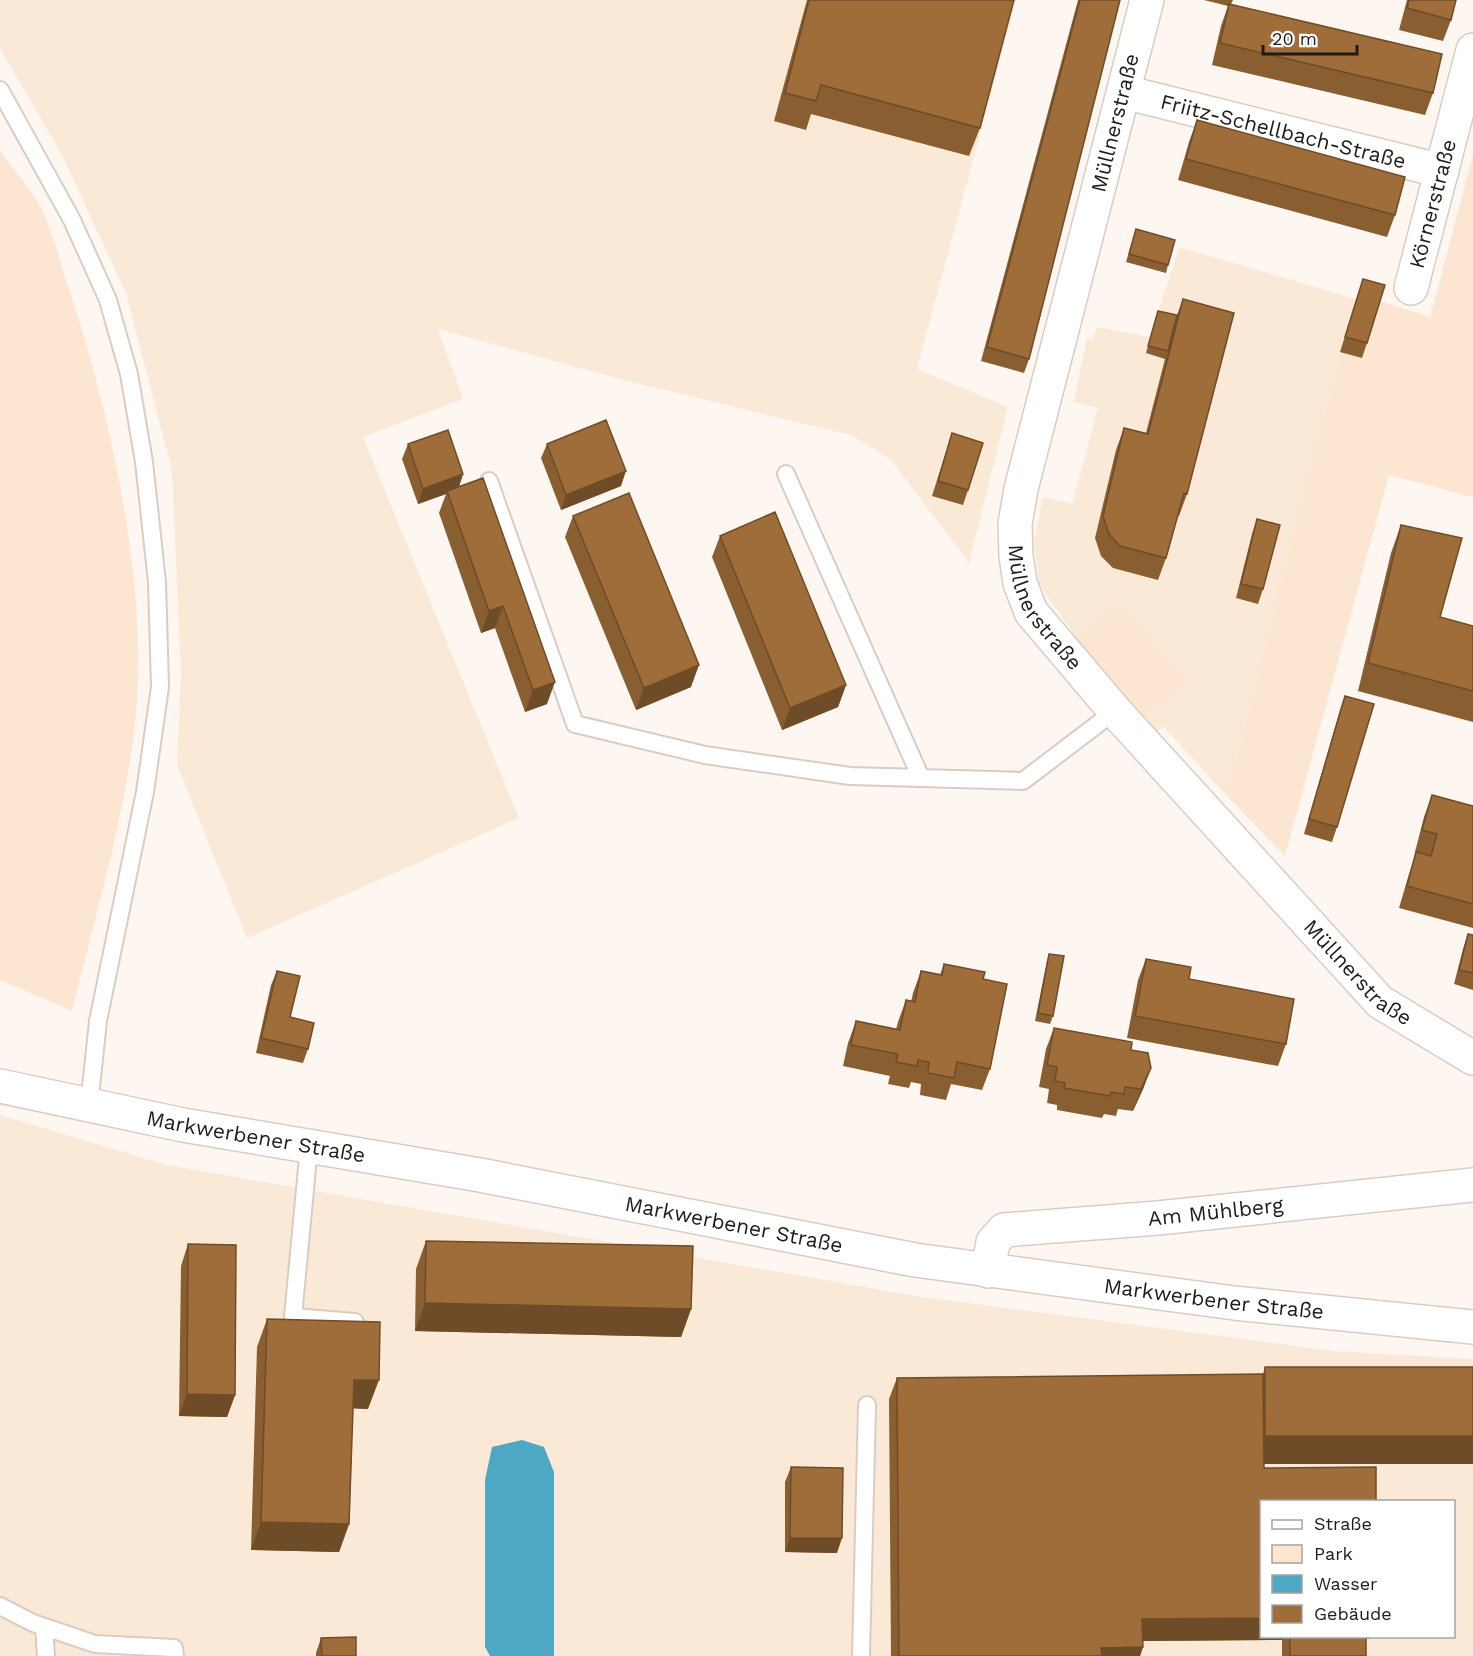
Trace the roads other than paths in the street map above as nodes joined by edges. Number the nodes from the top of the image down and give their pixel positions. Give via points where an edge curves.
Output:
1 (1147, 0) edge
2 (1473, 50) edge
3 (0, 90) edge
4 (1124, 92) junction
5 (1442, 171) junction
6 (1411, 288) dead end
7 (786, 474) dead end
8 (489, 481) dead end
9 (1115, 711) junction
10 (921, 778) junction
11 (1473, 1058) edge
12 (0, 1086) edge
13 (89, 1106) junction
14 (309, 1147) junction
15 (1473, 1185) edge
16 (988, 1271) junction
17 (375, 1325) edge
18 (1473, 1327) edge
19 (867, 1405) dead end
20 (0, 1606) edge
21 (44, 1627) junction
22 (46, 1656) edge
23 (175, 1656) edge
24 (861, 1656) edge

1 - 4 street, Müllnerstraße
2 - 5 street, Körnerstraße
3 - 13 lane via 72,220 108,300 129,374 144,462 157,582 160,687 145,792 99,1021
4 - 5 street, Friitz-Schellbach-Straße
4 - 9 street, Müllnerstraße via 1015,524 1020,583 1031,612
5 - 6 street, Körnerstraße
7 - 10 lane
8 - 10 lane via 574,724 705,755 849,776
9 - 10 lane via 1023,781
9 - 11 street, Müllnerstraße via 1380,1002
12 - 13 street, Markwerbener Straße
13 - 14 street, Markwerbener Straße
14 - 16 street, Markwerbener Straße via 513,1181
14 - 17 lane via 294,1317
15 - 16 street, Am Mühlberg via 1004,1230 993,1242
16 - 18 street, Markwerbener Straße via 1234,1303
19 - 24 lane
20 - 21 lane
21 - 22 lane
21 - 23 lane via 95,1644 174,1648

